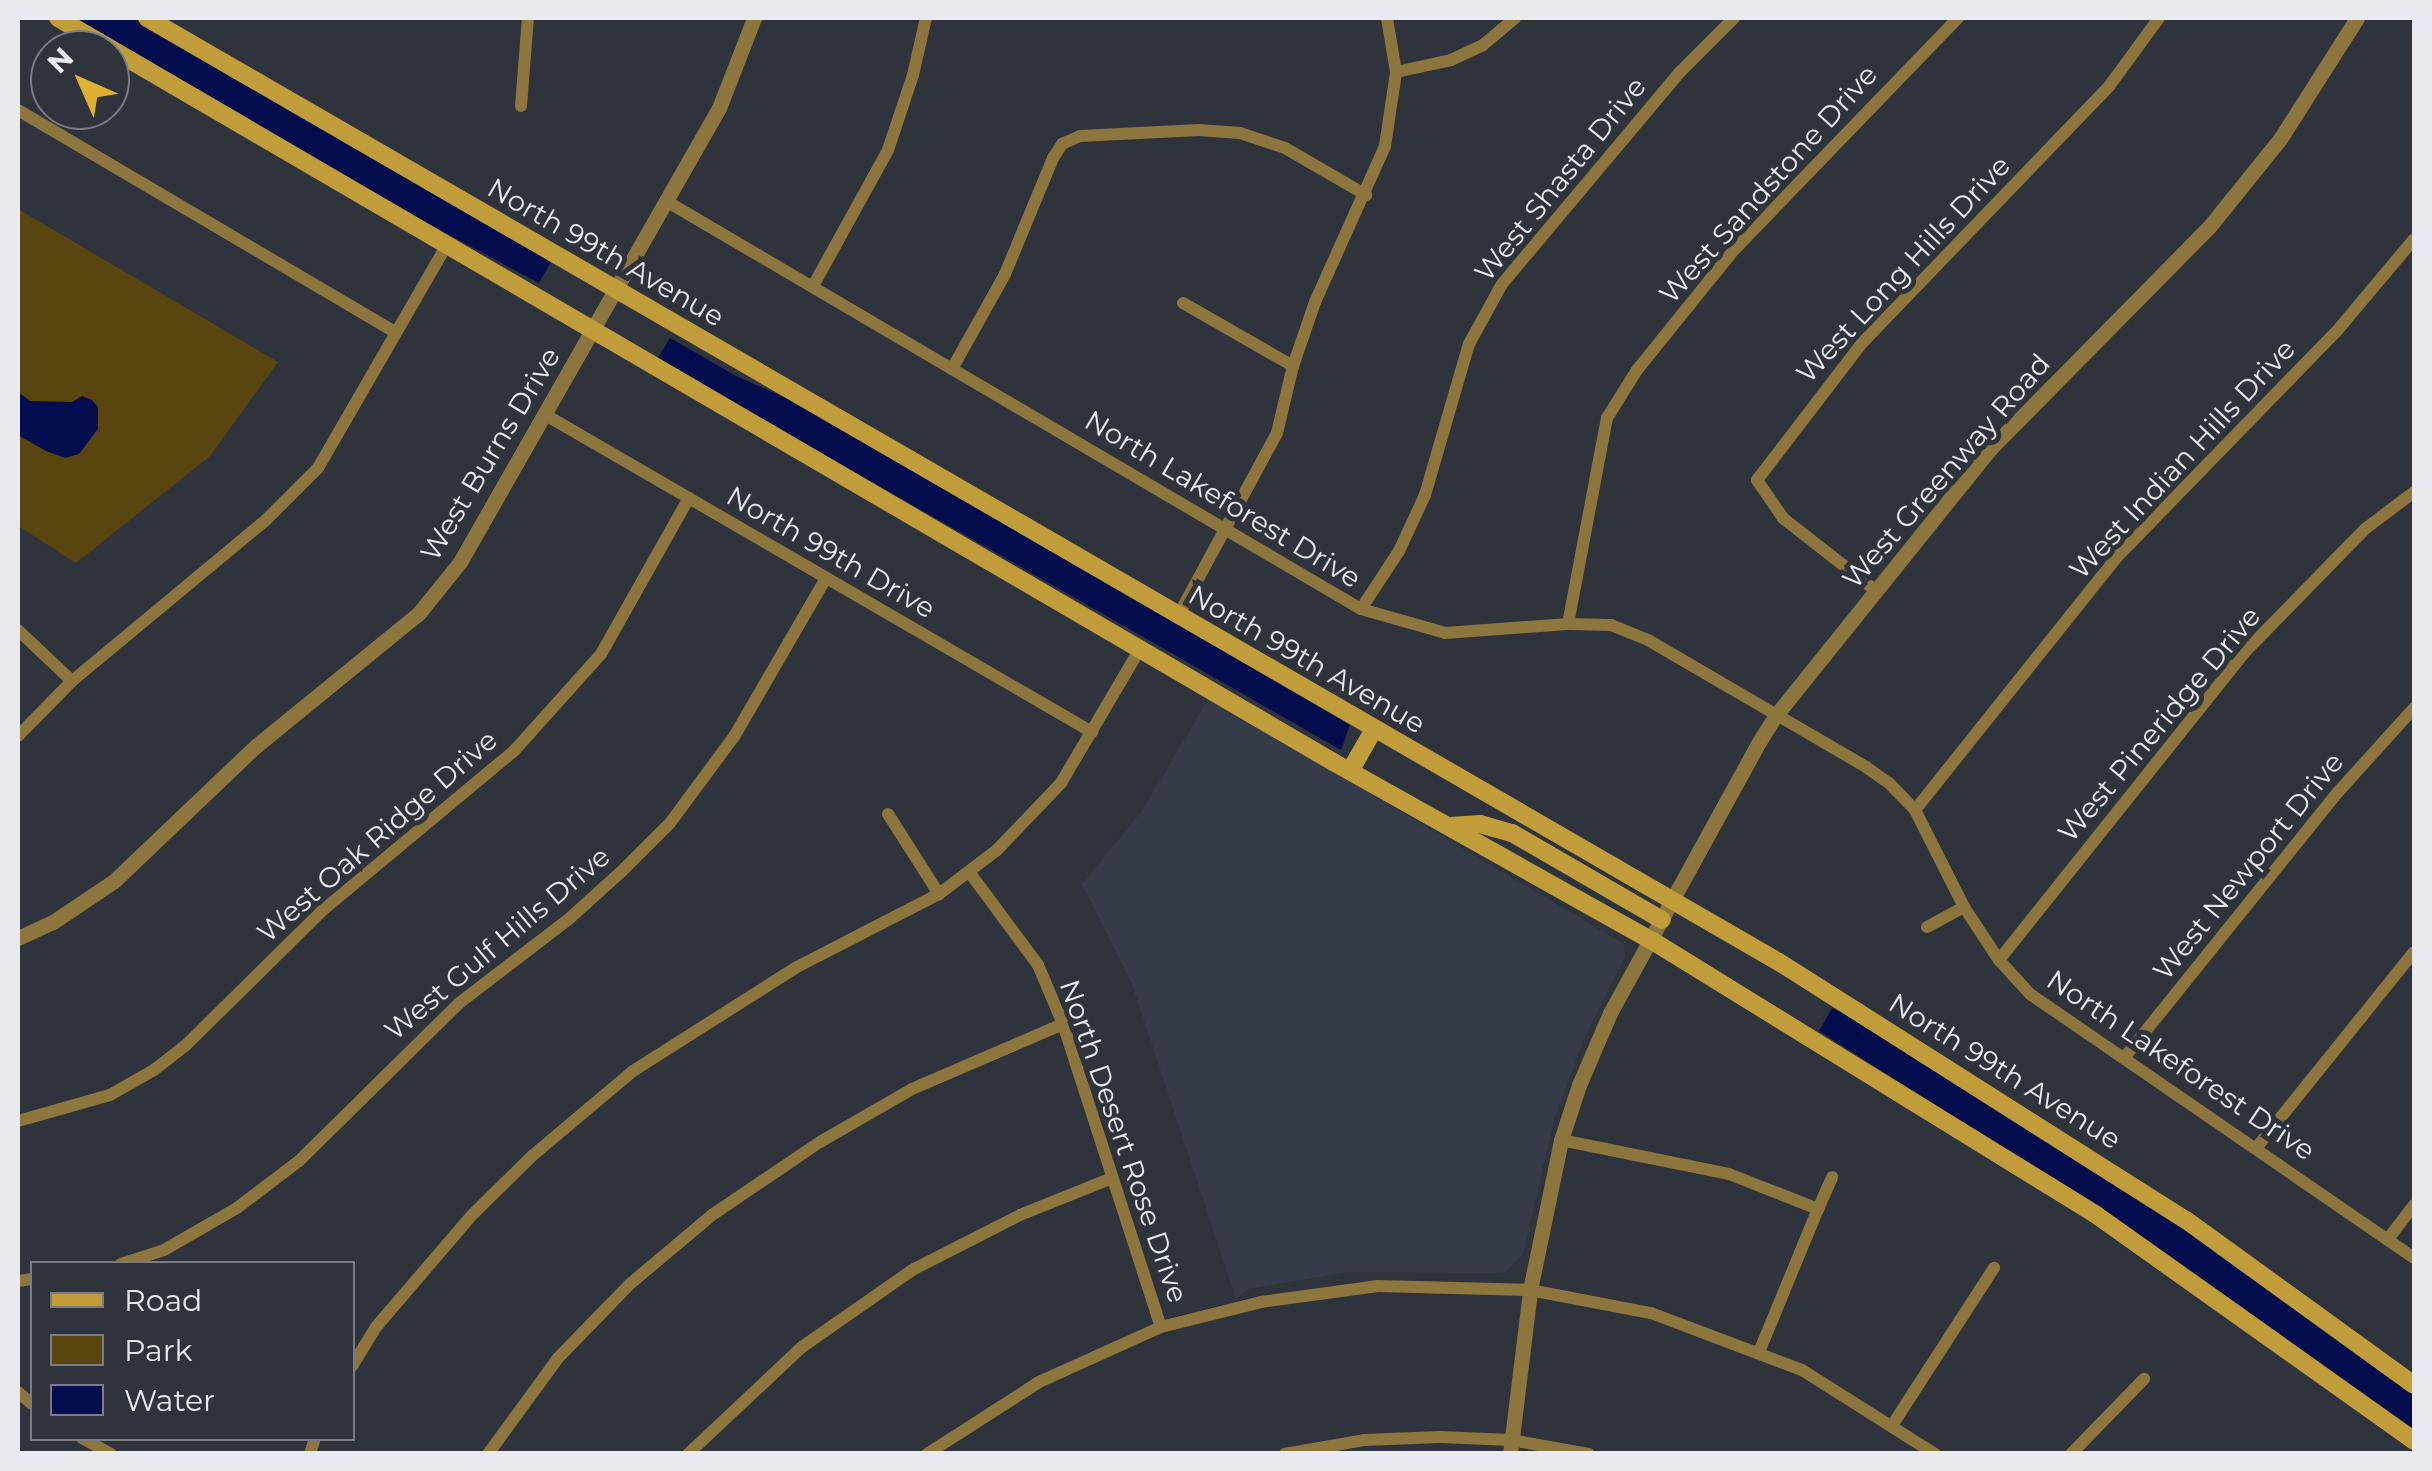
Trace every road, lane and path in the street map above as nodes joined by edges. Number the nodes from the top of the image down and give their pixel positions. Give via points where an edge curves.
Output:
1 (58, 18) edge
2 (147, 18) edge
3 (528, 18) edge
4 (754, 18) edge
5 (926, 18) edge
6 (1388, 18) edge
7 (1516, 18) edge
8 (1734, 18) edge
9 (1958, 18) edge
10 (2159, 18) edge
11 (2357, 18) edge
12 (1396, 72) junction
13 (521, 106) dead end
14 (18, 110) edge
15 (1366, 195) junction
16 (666, 201) junction
17 (2414, 239) edge
18 (446, 245) junction
19 (813, 286) junction
20 (616, 289) junction
21 (1184, 303) dead end
22 (592, 329) junction
23 (393, 332) junction
24 (1293, 366) junction
25 (952, 369) junction
26 (544, 414) junction
27 (2414, 492) edge
28 (688, 498) junction
29 (1229, 528) junction
30 (826, 578) junction
31 (1875, 590) junction
32 (1361, 610) junction
33 (1178, 616) junction
34 (1568, 624) junction
35 (18, 630) edge
36 (1141, 647) junction
37 (72, 681) junction
38 (2414, 708) edge
39 (1776, 715) junction
40 (1373, 730) junction
41 (1092, 732) junction
42 (18, 736) edge
43 (1350, 770) junction
44 (1915, 810) junction
45 (888, 814) dead end
46 (1450, 826) junction
47 (970, 872) junction
48 (939, 894) junction
49 (1673, 900) junction
50 (1964, 907) junction
51 (1662, 920) junction
52 (1927, 927) dead end
53 (18, 938) edge
54 (1651, 940) junction
55 (2414, 952) edge
56 (1999, 960) junction
57 (1062, 1024) junction
58 (2124, 1058) junction
59 (18, 1121) edge
60 (1561, 1140) junction
61 (2257, 1147) junction
62 (1832, 1177) dead end
63 (1112, 1178) junction
64 (2414, 1206) edge
65 (1818, 1209) junction
66 (2388, 1238) junction
67 (164, 1250) junction
68 (2414, 1258) edge
69 (130, 1261) edge
70 (170, 1261) edge
71 (1994, 1268) dead end
72 (1530, 1290) junction
73 (1162, 1328) junction
74 (1760, 1352) junction
75 (355, 1361) edge
76 (2144, 1379) dead end
77 (2414, 1386) edge
78 (1893, 1424) junction
79 (87, 1441) edge
80 (2414, 1442) edge
81 (1510, 1447) edge
82 (111, 1454) edge
83 (488, 1454) edge
84 (688, 1454) edge
85 (927, 1454) edge
86 (1285, 1454) edge
87 (1589, 1454) edge
88 (1935, 1454) edge
89 (2071, 1454) edge

1 - 18 main road
2 - 20 main road, North 99th Avenue
3 - 13 street
4 - 16 street, West Burns Drive via 719,108
5 - 19 street via 888,150
6 - 12 street
7 - 12 street via 1452,60
8 - 32 street, West Shasta Drive via 1644,113 1502,284 1469,344 1425,495
9 - 34 street, West Sandstone Drive via 1745,237 1606,418
10 - 31 street, West Long Hills Drive via 2110,85 1863,342 1756,480 1783,518
11 - 31 street, West Greenway Road via 2280,140 2210,227 1989,450
12 - 15 street via 1385,146
14 - 23 street
15 - 24 street
15 - 25 street via 1284,148 1240,134 1080,136 1062,144 1053,158 1005,274
16 - 19 street, North Lakeforest Drive
16 - 20 street, West Burns Drive
17 - 44 street, West Indian Hills Drive via 2336,332 2117,557
18 - 22 main road
18 - 23 street
19 - 25 street, North Lakeforest Drive
20 - 22 street, West Burns Drive
20 - 33 main road, North 99th Avenue
21 - 24 street
22 - 26 street, West Burns Drive
22 - 36 main road
23 - 37 street via 318,468 266,520
24 - 29 street via 1277,433
25 - 29 street, North Lakeforest Drive
26 - 28 street, North 99th Drive
26 - 53 street, West Burns Drive via 460,562 419,613 256,746 114,880
27 - 56 street, West Pineridge Drive via 2365,529 2243,654
28 - 30 street, North 99th Drive
28 - 59 street, West Oak Ridge Drive via 600,654 514,751 322,910 154,1070 110,1095
29 - 32 street, North Lakeforest Drive
29 - 33 street
30 - 41 street, North 99th Drive
30 - 67 street, West Gulf Hills Drive via 735,735 670,823 570,918 458,1004 299,1161 237,1208
31 - 39 street, West Greenway Road
32 - 34 street, North Lakeforest Drive via 1446,633
33 - 40 main road, North 99th Avenue
34 - 39 street, North Lakeforest Drive via 1611,626 1648,640
35 - 37 street
36 - 41 street
36 - 43 main road
37 - 42 street
38 - 58 street, West Newport Drive
39 - 44 street, North Lakeforest Drive via 1889,782
39 - 49 street, West Greenway Road
40 - 43 main road
40 - 49 main road, North 99th Avenue
41 - 47 street via 1034,815
43 - 46 main road
44 - 50 street, North Lakeforest Drive
45 - 48 street
46 - 51 main road via 1480,824 1512,834
46 - 54 main road
47 - 48 street
47 - 57 street, North Desert Rose Drive via 1038,965
48 - 75 street via 796,968 633,1071 473,1214
49 - 51 street, West Greenway Road
49 - 77 main road, North 99th Avenue via 2186,1220
50 - 52 street
50 - 56 street, North Lakeforest Drive
51 - 54 street, West Greenway Road
54 - 60 street, West Greenway Road via 1595,1044
54 - 80 main road via 2094,1214
55 - 61 street
56 - 58 street, North Lakeforest Drive via 2030,994
57 - 63 street, North Desert Rose Drive
57 - 83 street via 898,1097 712,1215 630,1284 558,1358
58 - 61 street, North Lakeforest Drive
60 - 65 street via 1728,1174
60 - 72 street, West Greenway Road
61 - 66 street, North Lakeforest Drive
62 - 65 street
63 - 73 street, North Desert Rose Drive
63 - 84 street via 914,1269 802,1347
64 - 66 street
65 - 74 street
66 - 68 street, North Lakeforest Drive
67 - 69 street, West Gulf Hills Drive
67 - 70 street
71 - 78 street
72 - 73 street via 1378,1286 1261,1302
72 - 74 street via 1651,1313
72 - 81 street, West Greenway Road
73 - 85 street via 1039,1382
74 - 78 street
76 - 89 street
78 - 88 street
79 - 82 street
81 - 86 street via 1364,1440
81 - 87 street

